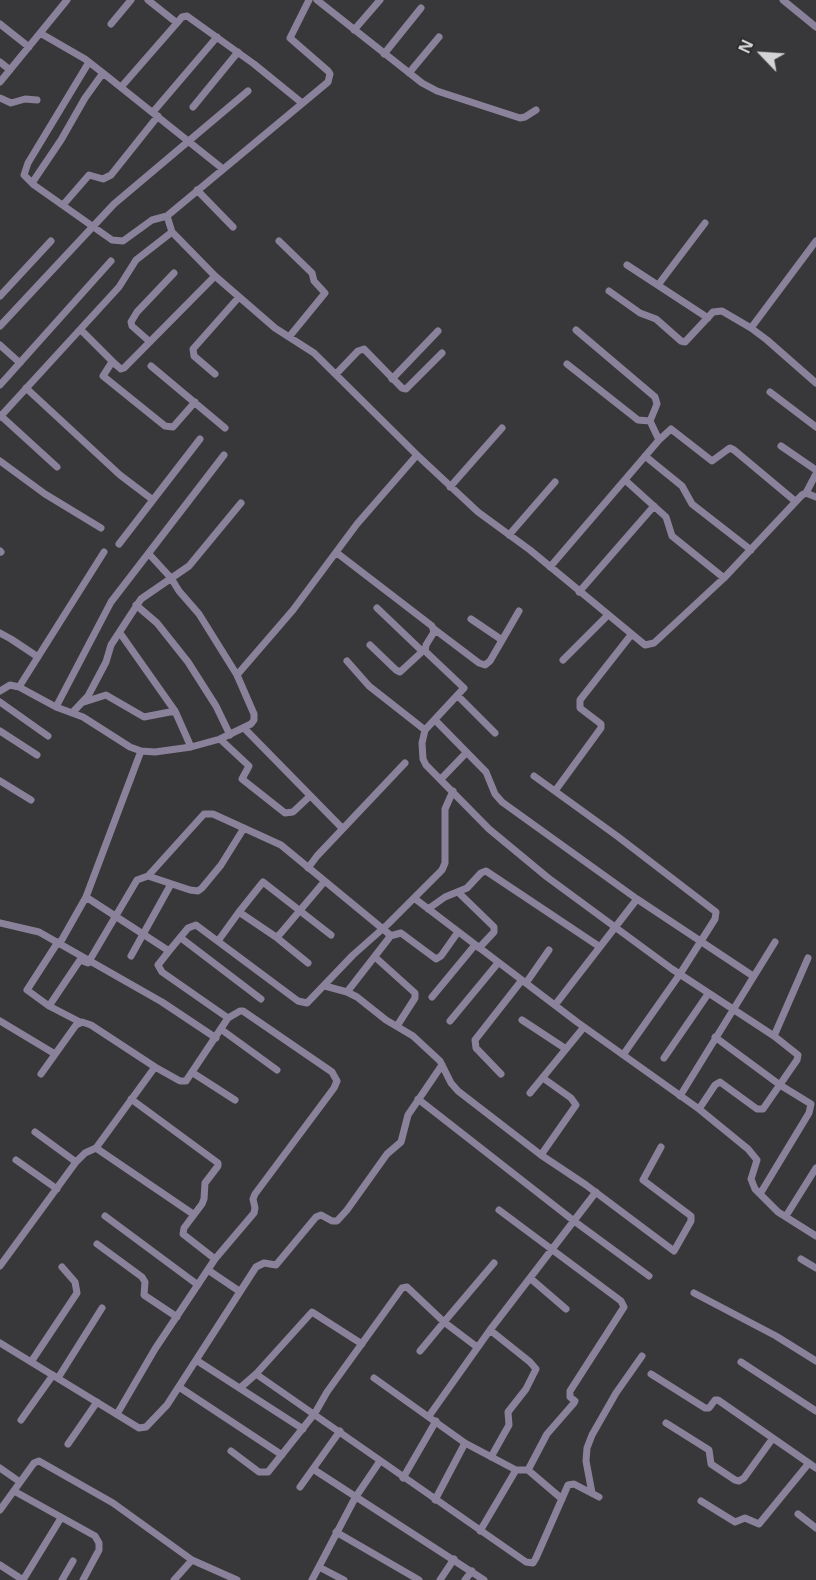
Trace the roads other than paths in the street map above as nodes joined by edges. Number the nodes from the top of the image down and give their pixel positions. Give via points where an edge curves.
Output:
1 (67, 0) edge
2 (131, 0) edge
3 (148, 0) edge
4 (309, 0) edge
5 (317, 0) edge
6 (380, 0) edge
7 (783, 0) edge
8 (421, 8) dead end
9 (177, 23) junction
10 (0, 24) edge
11 (111, 24) dead end
12 (816, 27) edge
13 (354, 30) junction
14 (40, 33) junction
15 (217, 37) junction
16 (439, 37) dead end
17 (29, 47) junction
18 (238, 52) junction
19 (384, 54) junction
20 (0, 62) edge
21 (89, 62) junction
22 (10, 70) junction
23 (103, 73) junction
24 (410, 73) junction
25 (0, 82) edge
26 (122, 86) junction
27 (248, 91) dead end
28 (0, 98) edge
29 (37, 100) dead end
30 (302, 103) junction
31 (193, 107) dead end
32 (536, 110) dead end
33 (155, 114) junction
34 (189, 142) junction
35 (223, 169) junction
36 (32, 183) junction
37 (197, 190) junction
38 (63, 205) junction
39 (167, 216) junction
40 (705, 223) dead end
41 (94, 226) junction
42 (233, 226) dead end
43 (171, 232) junction
44 (51, 241) dead end
45 (279, 241) dead end
46 (816, 241) edge
47 (111, 261) dead end
48 (627, 265) dead end
49 (174, 273) dead end
50 (215, 276) junction
51 (658, 285) junction
52 (609, 291) dead end
53 (0, 296) edge
54 (238, 297) junction
55 (708, 318) junction
56 (0, 326) edge
57 (751, 328) junction
58 (81, 330) junction
59 (576, 330) dead end
60 (438, 331) dead end
61 (289, 337) junction
62 (150, 342) junction
63 (0, 345) edge
64 (442, 353) dead end
65 (112, 362) junction
66 (20, 363) junction
67 (567, 364) dead end
68 (151, 366) dead end
69 (215, 374) dead end
70 (336, 374) junction
71 (392, 379) junction
72 (816, 383) edge
73 (0, 385) edge
74 (26, 388) junction
75 (770, 392) dead end
76 (195, 402) junction
77 (0, 416) edge
78 (650, 421) junction
79 (816, 427) edge
80 (225, 428) dead end
81 (502, 428) dead end
82 (200, 439) dead end
83 (659, 440) junction
84 (781, 446) dead end
85 (224, 454) dead end
86 (417, 455) junction
87 (645, 456) junction
88 (0, 461) edge
89 (57, 467) dead end
90 (816, 472) edge
91 (625, 480) junction
92 (555, 482) dead end
93 (450, 487) junction
94 (806, 493) junction
95 (816, 497) edge
96 (153, 500) junction
97 (795, 501) junction
98 (241, 503) dead end
99 (654, 506) junction
100 (101, 528) dead end
101 (509, 534) junction
102 (119, 544) dead end
103 (751, 550) junction
104 (104, 552) dead end
105 (337, 553) junction
106 (149, 554) junction
107 (550, 567) junction
108 (171, 578) junction
109 (724, 578) junction
110 (579, 592) junction
111 (136, 605) junction
112 (377, 608) dead end
113 (519, 611) dead end
114 (607, 616) junction
115 (471, 619) dead end
116 (434, 629) junction
117 (0, 633) edge
118 (120, 633) junction
119 (631, 635) junction
120 (502, 640) junction
121 (370, 645) dead end
122 (424, 650) junction
123 (38, 657) junction
124 (563, 660) dead end
125 (347, 661) dead end
126 (237, 675) junction
127 (19, 687) junction
128 (0, 691) edge
129 (458, 696) junction
130 (0, 702) edge
131 (84, 702) junction
132 (56, 707) junction
133 (175, 711) junction
134 (72, 713) junction
135 (435, 720) junction
136 (244, 728) junction
137 (425, 730) junction
138 (0, 731) edge
139 (495, 733) dead end
140 (230, 735) junction
141 (48, 736) dead end
142 (220, 739) junction
143 (191, 747) junction
144 (141, 752) junction
145 (466, 753) junction
146 (37, 755) dead end
147 (405, 763) dead end
148 (534, 776) dead end
149 (441, 779) junction
150 (0, 781) edge
151 (453, 791) junction
152 (555, 791) junction
153 (310, 796) junction
154 (31, 800) dead end
155 (244, 828) junction
156 (342, 828) junction
157 (308, 868) junction
158 (148, 876) junction
159 (324, 882) junction
160 (171, 884) junction
161 (459, 893) junction
162 (86, 897) junction
163 (414, 898) junction
164 (637, 899) junction
165 (428, 909) junction
166 (300, 910) junction
167 (239, 912) junction
168 (114, 917) junction
169 (0, 923) edge
170 (383, 928) junction
171 (616, 928) junction
172 (458, 932) junction
173 (142, 935) junction
174 (331, 935) dead end
175 (390, 936) junction
176 (276, 937) junction
177 (181, 938) junction
178 (218, 941) junction
179 (700, 942) junction
180 (775, 942) dead end
181 (59, 943) junction
182 (477, 946) junction
183 (600, 947) junction
184 (549, 950) dead end
185 (170, 951) junction
186 (130, 956) dead end
187 (375, 957) junction
188 (807, 957) dead end
189 (90, 960) junction
190 (308, 963) dead end
191 (498, 963) junction
192 (680, 974) junction
193 (753, 976) junction
194 (524, 982) junction
195 (325, 986) junction
196 (347, 992) junction
197 (708, 994) junction
198 (432, 997) dead end
199 (261, 999) dead end
200 (555, 1005) junction
201 (49, 1006) junction
202 (732, 1010) junction
203 (228, 1018) junction
204 (522, 1020) dead end
205 (0, 1021) edge
206 (450, 1021) dead end
207 (80, 1022) junction
208 (397, 1026) junction
209 (584, 1027) junction
210 (222, 1030) junction
211 (774, 1036) junction
212 (715, 1037) junction
213 (216, 1038) junction
214 (566, 1049) junction
215 (55, 1054) junction
216 (623, 1055) junction
217 (664, 1058) dead end
218 (442, 1065) junction
219 (155, 1067) junction
220 (277, 1070) dead end
221 (193, 1072) junction
222 (41, 1074) dead end
223 (501, 1074) dead end
224 (543, 1078) junction
225 (780, 1085) junction
226 (530, 1094) dead end
227 (680, 1096) junction
228 (418, 1099) junction
229 (131, 1100) junction
230 (235, 1100) dead end
231 (699, 1109) junction
232 (35, 1132) dead end
233 (661, 1147) dead end
234 (96, 1149) junction
235 (540, 1155) junction
236 (16, 1160) dead end
237 (76, 1162) junction
238 (816, 1168) edge
239 (57, 1189) junction
240 (596, 1192) junction
241 (760, 1194) junction
242 (499, 1210) dead end
243 (193, 1214) junction
244 (105, 1216) dead end
245 (786, 1216) junction
246 (574, 1221) junction
247 (816, 1235) edge
248 (97, 1244) dead end
249 (552, 1249) junction
250 (215, 1259) junction
251 (801, 1259) dead end
252 (494, 1263) dead end
253 (0, 1266) edge
254 (62, 1267) dead end
255 (816, 1268) edge
256 (208, 1270) junction
257 (649, 1276) dead end
258 (530, 1278) junction
259 (198, 1285) junction
260 (239, 1291) junction
261 (694, 1293) dead end
262 (102, 1308) dead end
263 (566, 1309) dead end
264 (177, 1317) junction
265 (444, 1322) junction
266 (490, 1330) junction
267 (0, 1343) edge
268 (362, 1344) junction
269 (477, 1347) junction
270 (420, 1351) dead end
271 (642, 1356) dead end
272 (196, 1360) junction
273 (816, 1360) edge
274 (31, 1362) junction
275 (741, 1362) dead end
276 (256, 1374) junction
277 (651, 1374) dead end
278 (55, 1377) junction
279 (374, 1378) dead end
280 (179, 1387) junction
281 (240, 1388) junction
282 (97, 1402) junction
283 (816, 1411) edge
284 (315, 1413) junction
285 (117, 1414) junction
286 (429, 1416) junction
287 (21, 1420) dead end
288 (436, 1422) junction
289 (666, 1423) dead end
290 (303, 1429) junction
291 (340, 1431) junction
292 (773, 1438) junction
293 (465, 1443) junction
294 (68, 1444) dead end
295 (231, 1451) dead end
296 (282, 1455) junction
297 (491, 1457) junction
298 (380, 1461) junction
299 (809, 1463) junction
300 (0, 1468) edge
301 (816, 1468) edge
302 (313, 1469) junction
303 (516, 1470) junction
304 (528, 1470) junction
305 (403, 1478) junction
306 (20, 1482) junction
307 (300, 1487) dead end
308 (14, 1491) junction
309 (592, 1493) junction
310 (599, 1497) dead end
311 (355, 1498) junction
312 (562, 1499) junction
313 (435, 1500) junction
314 (701, 1501) dead end
315 (0, 1510) edge
316 (798, 1514) dead end
317 (62, 1518) junction
318 (816, 1528) edge
319 (480, 1531) junction
320 (336, 1532) junction
321 (454, 1559) junction
322 (192, 1560) junction
323 (73, 1561) dead end
324 (0, 1565) edge
325 (319, 1567) junction
326 (472, 1571) junction
327 (23, 1580) edge
328 (62, 1580) edge
329 (83, 1580) edge
330 (174, 1580) edge
331 (237, 1580) edge
332 (312, 1580) edge
333 (344, 1580) edge
334 (419, 1580) edge
335 (440, 1580) edge
336 (465, 1580) edge
337 (484, 1580) edge

1 - 14 street
2 - 11 street
3 - 9 street
4 - 30 street via 290,38 330,74 328,82
5 - 13 street
6 - 13 street
7 - 12 street
8 - 19 street
9 - 15 street via 187,16
9 - 26 street
10 - 17 street
13 - 19 street
14 - 17 street
14 - 21 street
15 - 18 street
15 - 33 street
16 - 24 street
17 - 22 street
18 - 30 street
18 - 31 street
19 - 24 street
20 - 22 street
21 - 23 street
21 - 36 street via 27,164 24,175
22 - 25 street
23 - 26 street
23 - 36 street
24 - 32 street via 442,93 520,118
26 - 33 street
27 - 34 street
28 - 29 street via 11,103
30 - 35 street
33 - 34 street
33 - 38 street via 111,175 103,179 89,175
34 - 35 street
34 - 41 street via 135,185
35 - 37 street
36 - 38 street
37 - 39 street
37 - 42 street
38 - 41 street
39 - 41 street via 152,220 129,238 116,242
39 - 43 street
40 - 51 street
41 - 56 street
43 - 50 street
43 - 58 street via 136,260 119,287
44 - 53 street
45 - 61 street via 312,273 325,293
46 - 57 street
47 - 66 street
48 - 51 street
49 - 62 street via 131,322
50 - 54 street
50 - 62 street
51 - 55 street
52 - 55 street via 640,313 656,319 681,341 686,342
54 - 61 street
54 - 69 street via 193,349 194,356
55 - 57 street via 722,311
57 - 72 street
58 - 65 street
58 - 74 street
59 - 78 street via 655,397 657,404
60 - 71 street
61 - 70 street
62 - 65 street via 124,368
63 - 66 street
64 - 71 street via 406,389
65 - 76 street via 103,376 165,426 173,427
66 - 73 street
67 - 78 street via 638,420
68 - 76 street
70 - 71 street via 364,349
70 - 86 street
74 - 77 street
74 - 96 street via 120,475
75 - 79 street
76 - 80 street
77 - 89 street
78 - 83 street
81 - 93 street
82 - 96 street
83 - 87 street
83 - 97 street via 672,429 712,461 732,449
84 - 90 street
85 - 106 street
86 - 93 street
86 - 105 street
87 - 91 street
87 - 103 street via 682,486 692,504
88 - 100 street
90 - 94 street
91 - 99 street
91 - 107 street
92 - 101 street
93 - 101 street
94 - 95 street
94 - 97 street
96 - 102 street
97 - 103 street
98 - 108 street via 189,566
99 - 109 street via 667,519 672,536
99 - 110 street
101 - 107 street
103 - 109 street
104 - 123 street
105 - 116 street
105 - 126 street
106 - 108 street
106 - 132 street via 105,611
107 - 110 street
108 - 111 street
108 - 126 street
109 - 119 street via 654,643 645,645
110 - 114 street
111 - 118 street
111 - 140 street via 157,622 188,662
112 - 122 street
113 - 120 street
114 - 119 street
114 - 124 street
115 - 120 street
116 - 120 street via 485,665
116 - 122 street
117 - 123 street
118 - 131 street
118 - 133 street
119 - 152 street via 580,700 580,708 601,728
121 - 122 street via 400,672
122 - 129 street via 462,684 464,688
123 - 127 street
125 - 137 street via 369,686
126 - 136 street via 254,714 253,721
127 - 128 street via 10,685
127 - 132 street
129 - 135 street
129 - 139 street
130 - 141 street
131 - 133 street via 106,695 144,717
131 - 134 street
132 - 134 street
133 - 143 street
134 - 144 street
135 - 137 street
135 - 145 street
136 - 140 street
136 - 153 street
137 - 149 street via 424,762
138 - 146 street
140 - 142 street
142 - 143 street
142 - 153 street via 249,766 242,779 285,813 293,812
143 - 144 street
144 - 162 street
145 - 149 street
145 - 164 street via 486,772 502,802
147 - 156 street
148 - 152 street
149 - 151 street
150 - 154 street
151 - 163 street via 445,809 444,866
151 - 171 street via 489,829
152 - 179 street via 715,910 717,915
153 - 156 street
155 - 157 street via 281,845
155 - 158 street via 204,814
155 - 160 street via 202,888 190,890
156 - 157 street
157 - 159 street
158 - 160 street
158 - 168 street via 136,880
159 - 166 street
159 - 170 street
160 - 173 street
161 - 165 street
161 - 182 street via 495,927
161 - 183 street via 488,871
162 - 168 street
162 - 181 street
163 - 165 street
163 - 170 street
164 - 171 street
164 - 179 street
165 - 172 street
166 - 167 street via 261,881
166 - 174 street
166 - 176 street
167 - 176 street
167 - 178 street
168 - 173 street
168 - 189 street
169 - 181 street via 39,932
170 - 175 street
170 - 195 street
171 - 183 street
171 - 192 street
172 - 175 street via 436,959 401,933
172 - 182 street
173 - 185 street
173 - 186 street
175 - 187 street
176 - 190 street
177 - 178 street via 188,928 196,926
177 - 185 street
177 - 199 street
178 - 195 street via 301,1003 309,1002
179 - 192 street
179 - 193 street
180 - 193 street
181 - 189 street
181 - 201 street via 27,990
182 - 191 street
182 - 198 street
183 - 200 street
184 - 194 street
185 - 203 street via 158,965 162,972
187 - 196 street
187 - 208 street via 415,993
188 - 211 street
189 - 201 street via 80,960
189 - 213 street
191 - 194 street
191 - 206 street
192 - 197 street
192 - 216 street
193 - 202 street
194 - 200 street
194 - 223 street via 475,1040 476,1048
195 - 196 street
196 - 208 street
197 - 202 street
197 - 217 street
200 - 209 street
201 - 207 street
202 - 211 street
202 - 212 street
203 - 210 street
203 - 250 street via 243,1011 332,1072 337,1082 255,1194 254,1213
204 - 214 street
205 - 215 street
207 - 215 street
207 - 219 street via 92,1025
208 - 218 street
209 - 214 street
209 - 216 street
210 - 213 street
210 - 220 street
211 - 225 street via 798,1054
212 - 225 street
212 - 227 street
213 - 221 street
214 - 224 street
215 - 222 street
216 - 227 street
218 - 228 street
218 - 235 street via 458,1091
219 - 221 street via 183,1082
219 - 229 street
221 - 230 street
224 - 226 street
224 - 235 street via 576,1105
225 - 231 street via 759,1109 718,1083
225 - 241 street via 811,1106
227 - 231 street
228 - 246 street
228 - 260 street via 404,1124 401,1142 387,1154 340,1218 332,1221 321,1215 316,1217 276,1265 264,1263 256,1267
229 - 234 street
229 - 243 street via 218,1163
231 - 241 street via 756,1157 751,1179
232 - 237 street
233 - 240 street via 643,1180 691,1216 676,1250 671,1251
234 - 237 street
234 - 243 street
235 - 240 street
236 - 239 street
237 - 239 street
238 - 245 street
239 - 253 street
240 - 246 street
241 - 245 street
242 - 249 street
243 - 250 street via 183,1234
244 - 259 street
245 - 247 street
246 - 249 street
246 - 257 street
248 - 264 street via 142,1277 144,1295
249 - 258 street
249 - 304 street via 624,1307 570,1391 574,1403 547,1434
250 - 256 street
251 - 255 street
252 - 265 street
254 - 274 street via 75,1282 77,1293
256 - 259 street
256 - 260 street
258 - 263 street
258 - 266 street
259 - 264 street
260 - 272 street
261 - 273 street
262 - 278 street
264 - 285 street
265 - 268 street via 404,1286
265 - 269 street
265 - 270 street
266 - 269 street
266 - 297 street via 536,1369 508,1412 508,1425
267 - 274 street
268 - 276 street via 312,1312
268 - 284 street
269 - 286 street
271 - 309 street via 616,1393 587,1448
272 - 280 street
272 - 281 street
274 - 278 street
275 - 283 street
276 - 281 street
276 - 284 street
277 - 292 street via 705,1408 718,1400
278 - 282 street
278 - 287 street
279 - 286 street
280 - 285 street via 146,1427 139,1428
280 - 296 street
281 - 290 street
282 - 285 street
282 - 294 street
284 - 290 street
284 - 291 street
286 - 288 street
288 - 293 street
288 - 305 street
289 - 292 street via 709,1450 711,1464 739,1481
290 - 296 street
291 - 298 street
291 - 302 street
292 - 299 street
293 - 297 street
293 - 313 street
295 - 296 street via 263,1473
297 - 303 street
298 - 305 street
298 - 311 street
299 - 301 street
299 - 314 street via 759,1524 745,1518 735,1522
300 - 306 street
302 - 307 street
302 - 311 street
303 - 304 street
303 - 319 street
304 - 312 street
305 - 313 street
306 - 308 street
306 - 322 street via 39,1461 113,1503
308 - 315 street
308 - 317 street
309 - 310 street
309 - 312 street via 571,1484
311 - 320 street
311 - 321 street
312 - 319 street via 533,1563
313 - 319 street
316 - 318 street
317 - 327 street
317 - 329 street via 95,1536 99,1543
320 - 325 street
320 - 334 street
321 - 326 street
321 - 335 street
322 - 330 street
322 - 331 street
323 - 328 street
324 - 327 street
325 - 332 street
325 - 333 street
326 - 336 street
326 - 337 street

